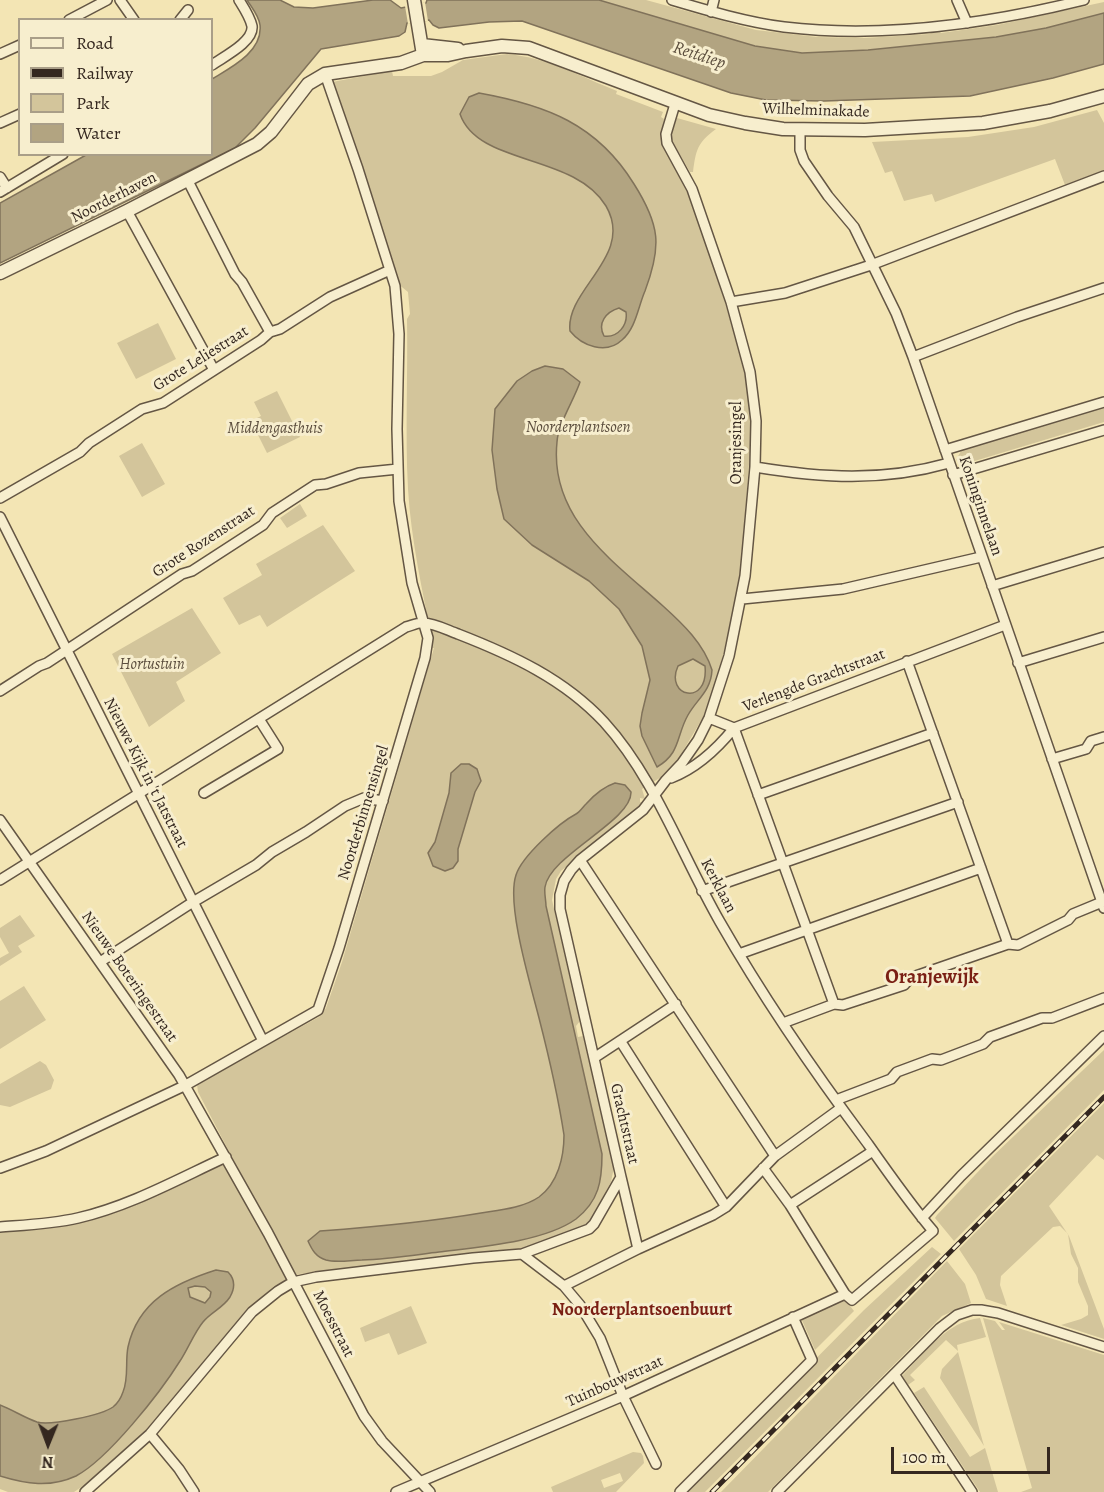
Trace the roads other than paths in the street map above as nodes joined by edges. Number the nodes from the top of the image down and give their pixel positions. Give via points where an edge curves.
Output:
1 (107, 0) edge
2 (120, 0) edge
3 (239, 0) edge
4 (672, 0) edge
5 (714, 0) edge
6 (957, 0) edge
7 (1084, 0) edge
8 (414, 2) edge
9 (188, 10) dead end
10 (711, 12) junction
11 (73, 18) edge
12 (133, 18) edge
13 (182, 18) edge
14 (967, 23) junction
15 (18, 46) edge
16 (422, 50) junction
17 (0, 54) edge
18 (213, 64) edge
19 (325, 74) junction
20 (1103, 100) edge
21 (675, 104) junction
22 (18, 115) edge
23 (0, 123) edge
24 (800, 130) junction
25 (60, 156) edge
26 (1104, 176) edge
27 (0, 177) edge
28 (187, 179) junction
29 (3, 190) edge
30 (127, 211) junction
31 (871, 265) junction
32 (390, 270) junction
33 (0, 273) edge
34 (1104, 288) edge
35 (731, 302) junction
36 (270, 332) junction
37 (913, 357) junction
38 (214, 370) junction
39 (1104, 402) edge
40 (1104, 429) edge
41 (945, 450) junction
42 (949, 463) junction
43 (755, 467) junction
44 (398, 469) junction
45 (953, 475) junction
46 (0, 498) edge
47 (0, 517) edge
48 (1104, 552) edge
49 (981, 556) junction
50 (992, 586) junction
51 (742, 599) junction
52 (423, 622) junction
53 (1005, 625) junction
54 (1104, 637) edge
55 (66, 650) junction
56 (907, 661) junction
57 (1018, 663) junction
58 (0, 691) edge
59 (709, 718) junction
60 (259, 719) junction
61 (734, 728) junction
62 (933, 734) junction
63 (1104, 737) edge
64 (1052, 759) junction
65 (666, 780) junction
66 (204, 793) dead end
67 (139, 794) junction
68 (654, 795) junction
69 (758, 795) junction
70 (383, 801) junction
71 (958, 802) junction
72 (0, 819) edge
73 (580, 860) junction
74 (30, 862) junction
75 (783, 863) junction
76 (981, 868) junction
77 (0, 880) edge
78 (702, 891) junction
79 (193, 902) junction
80 (1103, 905) edge
81 (807, 930) junction
82 (1008, 944) junction
83 (739, 954) junction
84 (100, 962) junction
85 (1104, 998) edge
86 (834, 1004) junction
87 (676, 1005) junction
88 (783, 1023) junction
89 (1101, 1038) edge
90 (263, 1041) junction
91 (621, 1042) junction
92 (594, 1058) junction
93 (186, 1085) junction
94 (838, 1104) junction
95 (873, 1152) junction
96 (775, 1156) junction
97 (226, 1157) junction
98 (0, 1168) edge
99 (763, 1168) junction
100 (621, 1176) junction
101 (790, 1205) junction
102 (726, 1207) junction
103 (922, 1218) junction
104 (0, 1227) edge
105 (933, 1232) joint
106 (638, 1249) junction
107 (522, 1254) junction
108 (293, 1282) junction
109 (564, 1286) junction
110 (848, 1297) junction
111 (793, 1317) junction
112 (1104, 1347) edge
113 (894, 1374) junction
114 (623, 1396) junction
115 (150, 1434) junction
116 (656, 1464) dead end
117 (421, 1481) junction
118 (85, 1492) edge
119 (194, 1492) edge
120 (396, 1492) edge
121 (430, 1492) edge
122 (680, 1492) edge
123 (777, 1492) edge
124 (972, 1492) edge

1 - 11 street
2 - 12 street
3 - 18 street via 250,20 248,39
4 - 10 street
5 - 10 street
6 - 14 street
7 - 14 street
8 - 16 street
9 - 13 street
10 - 14 street via 784,27 833,30 878,31
15 - 17 street
16 - 19 street, Noorderhaven via 401,63
16 - 21 street, Wilhelminakade via 466,51 511,45 529,48
19 - 28 street, Noorderhaven via 308,84 262,140
19 - 32 street, Noorderbinnensingel
20 - 24 street, Wilhelminakade via 983,123
21 - 24 street, Wilhelminakade via 727,120
21 - 35 street, Oranjesingel via 667,143 692,189
22 - 23 street
24 - 31 street, Koninginnelaan via 804,162 854,227
25 - 29 street
26 - 31 street
27 - 29 street
28 - 30 street, Noorderhaven
28 - 36 street via 235,274
30 - 33 street, Noorderhaven
30 - 38 street
31 - 35 street via 785,293
31 - 37 street, Koninginnelaan
32 - 36 street, Grote Leliestraat
32 - 44 street, Noorderbinnensingel via 399,334
34 - 37 street
35 - 43 street, Oranjesingel via 750,372 756,421
36 - 38 street, Grote Leliestraat
37 - 41 street, Koninginnelaan
38 - 46 street, Grote Leliestraat via 163,403 142,409 80,452
39 - 41 street
40 - 45 street
41 - 42 street, Koninginnelaan
42 - 43 street via 885,476 844,478
42 - 45 street, Koninginnelaan
43 - 51 street, Oranjesingel
44 - 52 street, Noorderbinnensingel via 403,530
44 - 55 street, Grote Rozenstraat via 359,473 315,485 272,513 263,525
45 - 49 street, Koninginnelaan
47 - 55 street, Nieuwe Kijk in 't Jatstraat
48 - 50 street
49 - 50 street, Koninginnelaan
49 - 51 street via 843,589
50 - 53 street, Koninginnelaan
51 - 59 street, Oranjesingel
52 - 60 street via 406,627
52 - 68 street, Kerklaan via 484,644 573,692 630,754
52 - 70 street, Noorderbinnensingel via 428,638 425,658
53 - 56 street, Verlengde Grachtstraat
53 - 57 street, Koninginnelaan
54 - 57 street
55 - 58 street, Grote Rozenstraat
55 - 67 street, Nieuwe Kijk in 't Jatstraat
56 - 61 street, Verlengde Grachtstraat
56 - 62 street
57 - 64 street, Koninginnelaan
59 - 61 street
59 - 65 street, Oranjesingel via 682,763
60 - 66 street via 278,749
60 - 67 street
61 - 65 street, Verlengde Grachtstraat via 688,771
61 - 69 street
62 - 69 street
62 - 71 street
63 - 64 street via 1091,741 1086,749
64 - 80 street, Koninginnelaan
65 - 68 street, Verlengde Grachtstraat
67 - 74 street
67 - 79 street, Nieuwe Kijk in 't Jatstraat
68 - 73 street, Grachtstraat via 643,810
68 - 78 street, Kerklaan
69 - 75 street
70 - 79 street via 364,798 352,802
70 - 90 street, Noorderbinnensingel via 321,1005 313,1014
71 - 75 street
71 - 76 street
72 - 74 street, Nieuwe Boteringestraat
73 - 87 street
73 - 92 street, Grachtstraat via 564,881 560,909
74 - 77 street
74 - 84 street, Nieuwe Boteringestraat
75 - 78 street
75 - 81 street
76 - 81 street
76 - 82 street
78 - 83 street, Kerklaan
79 - 84 street
79 - 90 street, Nieuwe Kijk in 't Jatstraat
80 - 82 street via 1073,914 1018,945
81 - 83 street
81 - 86 street
82 - 86 street via 910,978 874,995
83 - 88 street, Kerklaan
84 - 93 street, Nieuwe Boteringestraat
85 - 94 street via 990,1037 983,1044 941,1060 932,1059 897,1072 891,1079
86 - 88 street
87 - 91 street
87 - 96 street
88 - 94 street, Kerklaan
89 - 103 street
90 - 93 street, Noorderbinnensingel
91 - 92 street
91 - 102 street
92 - 100 street, Grachtstraat
93 - 97 street, Nieuwe Boteringestraat
93 - 98 street, Noorderbinnensingel via 46,1151
94 - 95 street, Kerklaan
94 - 96 street
95 - 101 street
95 - 103 street, Kerklaan
96 - 99 street
97 - 104 street via 125,1204 91,1215
97 - 108 street, Moesstraat
99 - 101 street
99 - 102 street
100 - 106 street
100 - 107 street, Grachtstraat via 589,1229
101 - 110 street
102 - 106 street
103 - 105 street, Kerklaan
105 - 110 street, Tuinbouwstraat
106 - 109 street
107 - 108 street, Grachtstraat
107 - 109 street
108 - 115 street via 252,1312
108 - 117 street, Moesstraat via 364,1416
109 - 114 street via 600,1338
110 - 111 street, Tuinbouwstraat
111 - 114 street, Tuinbouwstraat
111 - 122 street via 812,1360
112 - 113 street via 998,1313 972,1310 945,1323
113 - 123 street
113 - 124 street
114 - 116 street
114 - 117 street, Tuinbouwstraat
115 - 118 street
115 - 119 street
117 - 120 street, Tuinbouwstraat
117 - 121 street, Moesstraat

